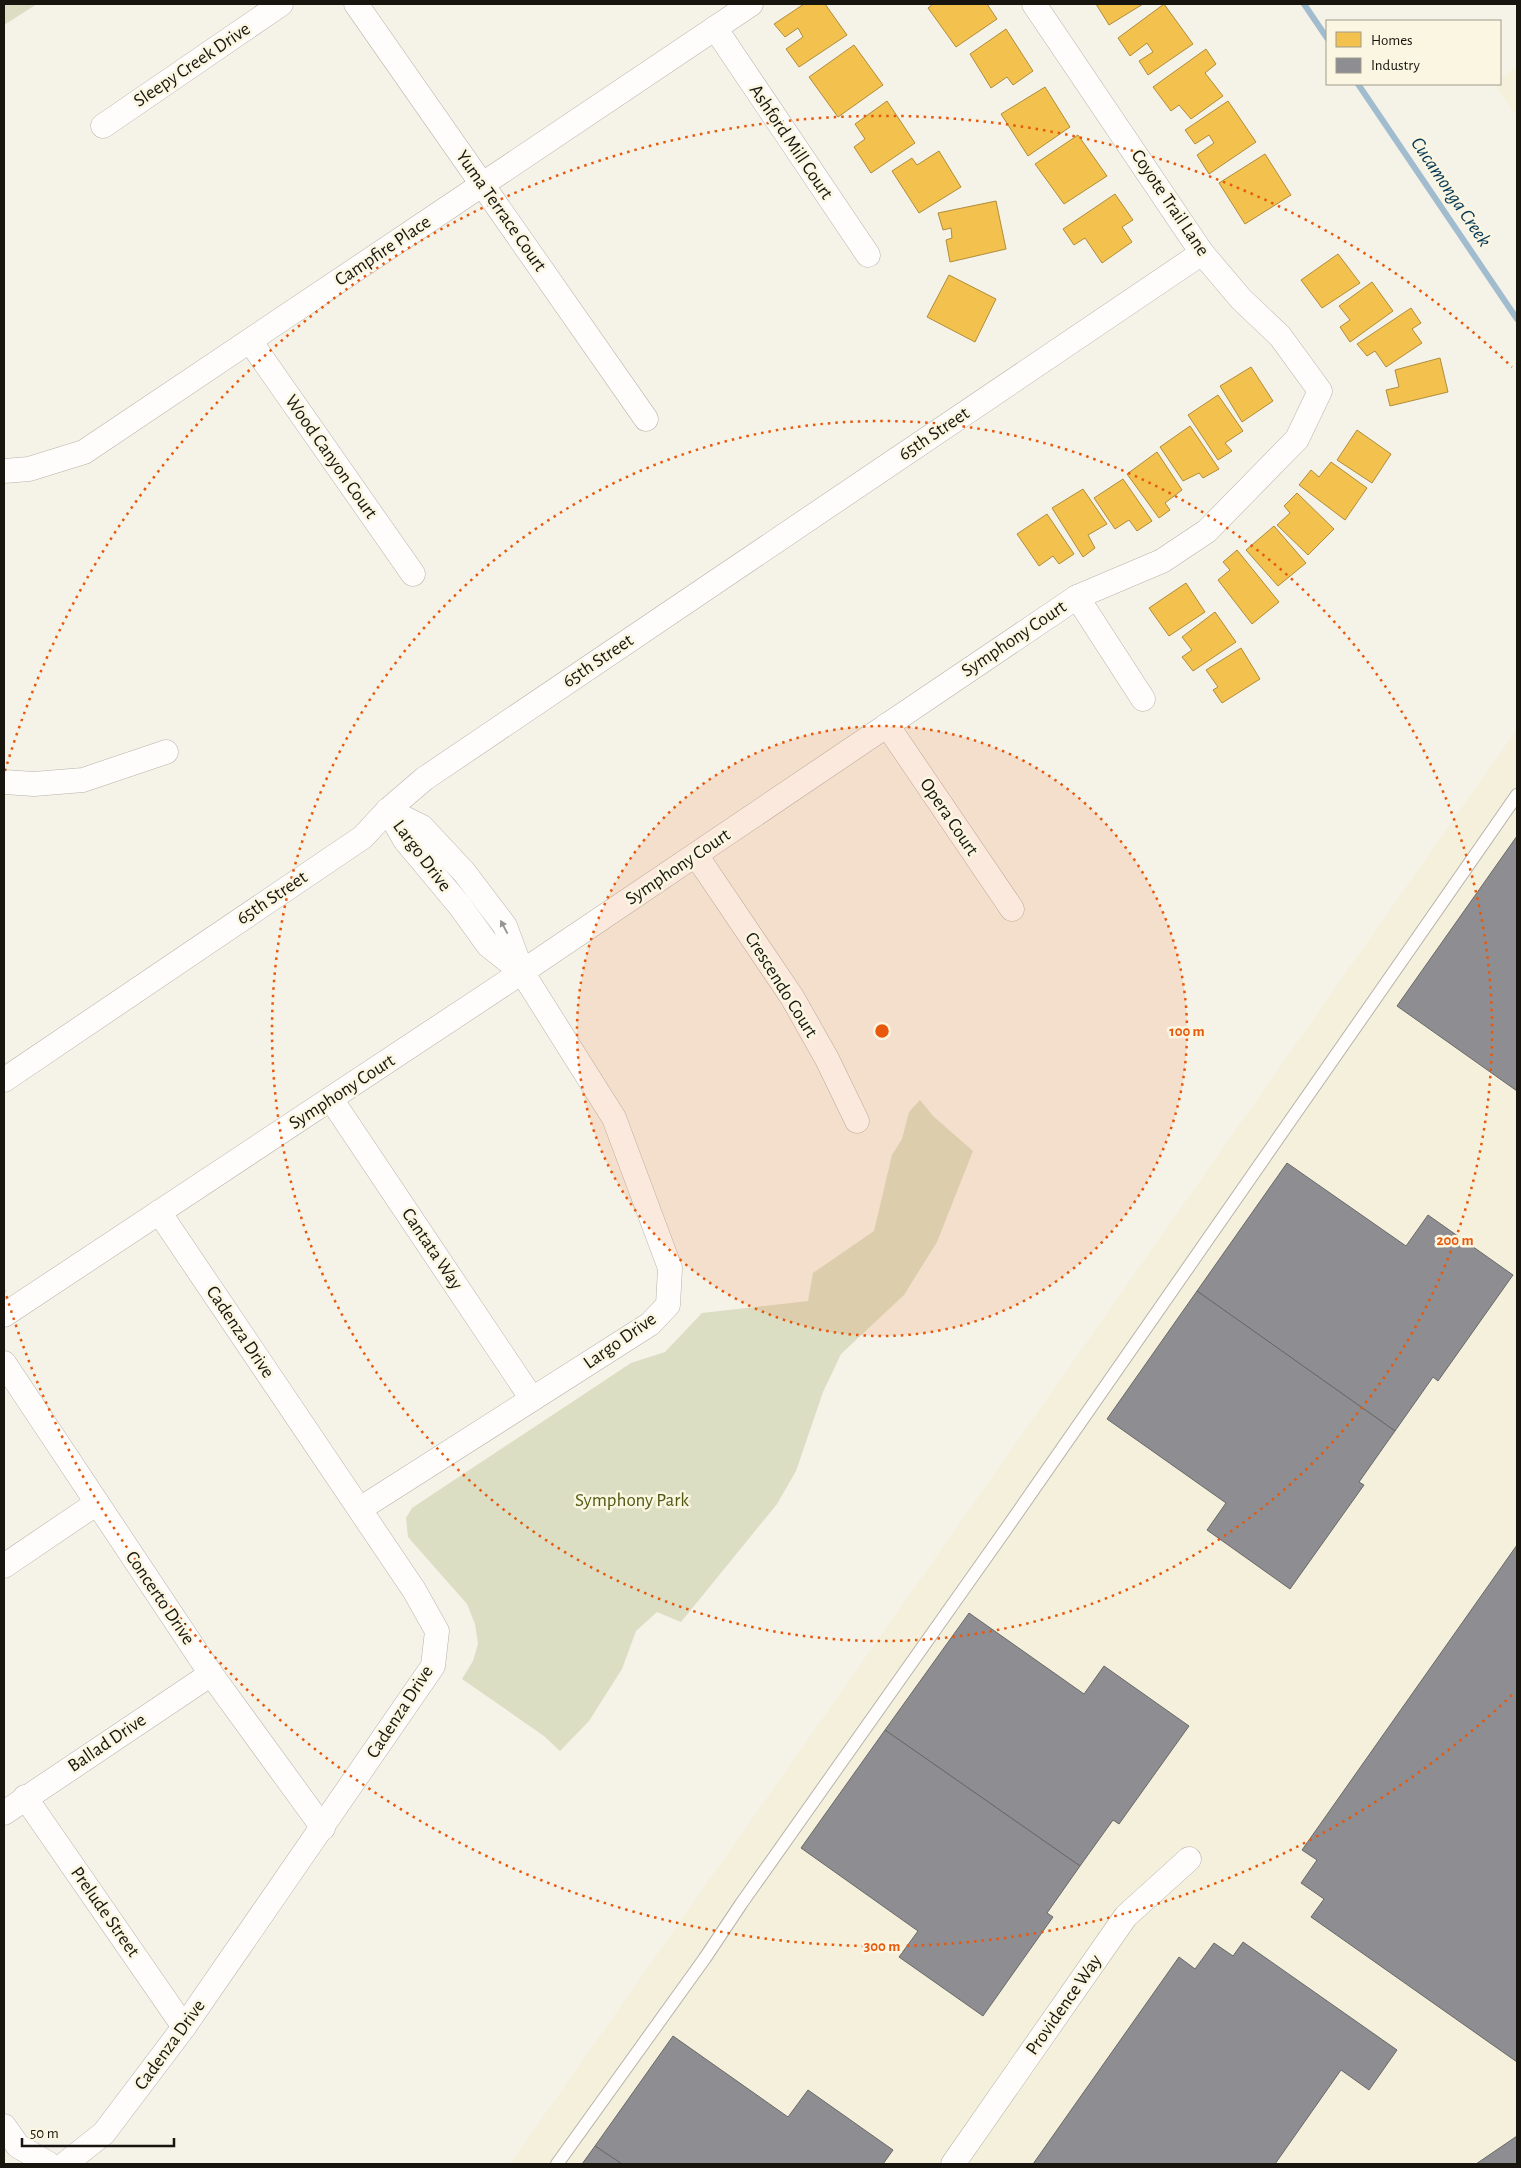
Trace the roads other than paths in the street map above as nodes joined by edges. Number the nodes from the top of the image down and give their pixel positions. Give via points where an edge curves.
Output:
1 (281, 4) edge
2 (356, 4) edge
3 (751, 4) edge
4 (1034, 4) edge
5 (715, 28) junction
6 (102, 126) dead end
7 (482, 184) junction
8 (1202, 252) junction
9 (868, 255) dead end
10 (250, 341) junction
11 (1320, 390) joint
12 (646, 419) dead end
13 (4, 471) edge
14 (413, 574) dead end
15 (1077, 597) junction
16 (1143, 699) dead end
17 (887, 725) junction
18 (166, 752) dead end
19 (4, 782) edge
20 (1517, 795) edge
21 (388, 810) junction
22 (696, 855) junction
23 (1012, 909) dead end
24 (522, 972) junction
25 (4, 1080) edge
26 (331, 1098) junction
27 (857, 1121) dead end
28 (159, 1212) junction
29 (4, 1315) edge
30 (4, 1362) edge
31 (532, 1399) junction
32 (97, 1503) junction
33 (360, 1509) junction
34 (4, 1566) edge
35 (211, 1674) junction
36 (26, 1798) junction
37 (4, 1813) edge
38 (323, 1828) junction
39 (1189, 1860) dead end
40 (184, 2027) junction
41 (4, 2126) edge
42 (49, 2164) edge
43 (65, 2164) edge
44 (557, 2164) edge
45 (953, 2164) edge

1 - 6 street, Sleepy Creek Drive
2 - 7 street, Yuma Terrace Court
3 - 5 street, Campfire Place
4 - 8 street, Coyote Trail Lane
5 - 7 street, Campfire Place
5 - 9 street, Ashford Mill Court
7 - 10 street, Campfire Place
7 - 12 street, Yuma Terrace Court
8 - 11 street, Coyote Trail Lane via 1241,299 1280,336
8 - 21 street, 65th Street via 424,779
10 - 13 street, Campfire Place via 84,452 28,468
10 - 14 street, Wood Canyon Court
11 - 15 street, Symphony Court via 1297,439 1207,531 1162,561
15 - 16 street
15 - 17 street, Symphony Court
17 - 22 street, Symphony Court
17 - 23 street, Opera Court
18 - 19 street via 83,780 34,784
20 - 44 lane via 1004,1532
21 - 24 street, Largo Drive via 406,840 488,945
21 - 25 street, 65th Street via 363,837
22 - 24 street, Symphony Court
22 - 27 street, Crescendo Court via 792,997
24 - 26 street, Symphony Court
24 - 31 street, Largo Drive via 614,1118 670,1268 668,1305 650,1324
26 - 28 street, Symphony Court
26 - 31 street, Cantata Way
28 - 29 street, Symphony Court
28 - 33 street, Cadenza Drive
30 - 32 street, Concerto Drive
31 - 33 street, Largo Drive
32 - 34 street
32 - 35 street, Concerto Drive
33 - 38 street, Cadenza Drive via 437,1631 433,1666
35 - 36 street, Ballad Drive
35 - 38 street, Concerto Drive
36 - 37 street, Ballad Drive
36 - 40 street, Prelude Street
38 - 40 street, Cadenza Drive
39 - 45 street, Providence Way via 1126,1916
40 - 43 street, Cadenza Drive via 104,2133
41 - 42 street via 18,2146

